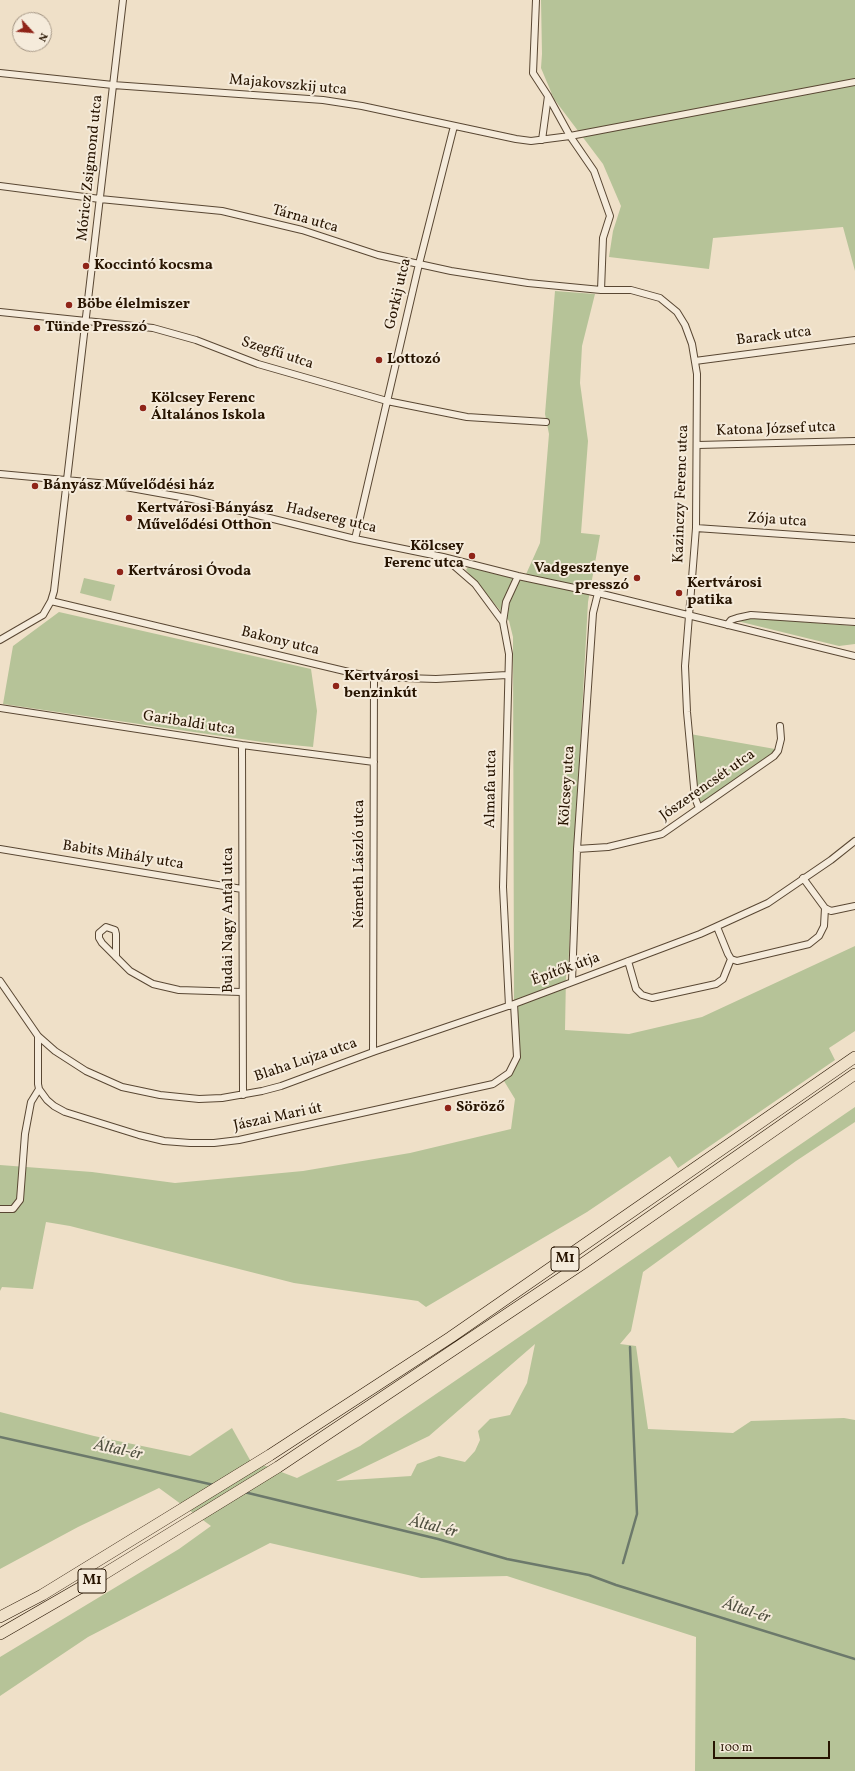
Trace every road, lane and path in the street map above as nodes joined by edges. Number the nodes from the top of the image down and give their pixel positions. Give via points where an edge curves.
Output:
1 (123, 0) edge
2 (536, 0) edge
3 (0, 73) edge
4 (855, 82) edge
5 (113, 85) junction
6 (548, 96) junction
7 (454, 126) junction
8 (570, 136) junction
9 (542, 140) junction
10 (0, 186) edge
11 (100, 199) junction
12 (420, 264) junction
13 (600, 290) junction
14 (0, 312) edge
15 (86, 321) junction
16 (855, 340) edge
17 (696, 361) junction
18 (387, 401) junction
19 (546, 422) dead end
20 (855, 441) edge
21 (698, 445) junction
22 (0, 474) edge
23 (68, 480) junction
24 (696, 528) junction
25 (356, 539) junction
26 (855, 539) edge
27 (442, 557) junction
28 (518, 576) junction
29 (598, 593) junction
30 (51, 601) junction
31 (690, 617) junction
32 (502, 622) junction
33 (855, 622) edge
34 (727, 625) junction
35 (0, 642) edge
36 (855, 656) edge
37 (507, 675) junction
38 (374, 677) junction
39 (0, 708) edge
40 (780, 726) dead end
41 (242, 745) junction
42 (374, 762) junction
43 (699, 808) junction
44 (855, 841) edge
45 (0, 849) edge
46 (577, 849) junction
47 (804, 878) junction
48 (242, 889) junction
49 (855, 906) edge
50 (824, 908) junction
51 (717, 927) junction
52 (116, 957) junction
53 (731, 959) junction
54 (628, 961) junction
55 (0, 981) edge
56 (572, 981) junction
57 (241, 992) junction
58 (511, 1005) junction
59 (38, 1036) junction
60 (373, 1052) junction
61 (855, 1057) edge
62 (855, 1074) edge
63 (39, 1089) junction
64 (243, 1095) junction
65 (0, 1209) edge
66 (0, 1617) edge
67 (0, 1634) edge

1 - 5 street, Móricz Zsigmond utca
2 - 6 street via 533,73
3 - 5 street, Majakovszkij utca
4 - 8 street, Majakovszkij utca
5 - 7 street, Majakovszkij utca via 323,100
5 - 11 street, Móricz Zsigmond utca
6 - 8 street
6 - 9 street
7 - 9 street, Majakovszkij utca via 516,140
7 - 12 street, Gorkij utca
8 - 9 street, Majakovszkij utca
8 - 13 street via 594,171 610,216 603,238
10 - 11 street, Tárna utca
11 - 12 street, Tárna utca via 222,211 302,230 378,255
11 - 15 street, Móricz Zsigmond utca
12 - 13 street, Tárna utca via 499,280
12 - 18 street, Gorkij utca
13 - 17 street, Kazinczy Ferenc utca via 631,290 660,298 677,312 685,325
14 - 15 street, Szegfű utca
15 - 18 street, Szegfű utca via 160,330 196,340 258,364
15 - 23 street, Móricz Zsigmond utca
16 - 17 street, Barack utca
17 - 21 street, Kazinczy Ferenc utca
18 - 19 street, Szegfű utca via 467,417
18 - 25 street, Gorkij utca
20 - 21 street, Katona József utca
21 - 24 street, Kazinczy Ferenc utca
22 - 23 street, Hadsereg utca
23 - 25 street, Hadsereg utca via 109,484 192,499
23 - 30 street, Móricz Zsigmond utca
24 - 26 street, Zója utca
24 - 31 street, Kazinczy Ferenc utca
25 - 27 street, Hadsereg utca
27 - 28 street, Hadsereg utca
27 - 32 street, Hadsereg utca via 475,584
28 - 29 street, Hadsereg utca
28 - 32 street, Almafa utca via 506,602
29 - 31 street, Hadsereg utca
29 - 46 street, Kölcsey utca via 592,613
30 - 35 street via 43,615
30 - 38 street, Bakony utca
31 - 34 street, Hadsereg utca
31 - 43 street, Kazinczy Ferenc utca via 685,666 687,712 695,798
32 - 37 street, Almafa utca via 509,654
33 - 34 street via 751,615 731,620
34 - 36 street, Hadsereg utca
37 - 38 street, Bakony utca via 436,679
37 - 58 street, Almafa utca via 503,886
38 - 42 street, Németh László utca
39 - 41 street, Garibaldi utca
40 - 43 street, Jószerencsét utca via 778,752
41 - 42 street, Garibaldi utca
41 - 48 street, Budai Nagy Antal utca
42 - 60 street, Németh László utca
43 - 46 street, Jószerencsét utca via 662,834 608,847
44 - 47 street, Építők útja
45 - 48 street, Babits Mihály utca
46 - 56 street, Kölcsey utca
47 - 50 street
47 - 51 street, Építők útja via 768,902
48 - 57 street, Budai Nagy Antal utca
49 - 50 street via 831,911
50 - 53 street via 824,926 819,936 809,944 738,961
51 - 53 street
51 - 54 street, Építők útja
52 - 52 street via 99,938 99,933 106,927 114,930 116,934
52 - 57 street via 141,978 167,988
53 - 54 street via 723,979 716,984 652,998 642,995 636,989
54 - 56 street, Építők útja
55 - 59 street, Blaha Lujza utca
56 - 58 street, Építők útja
57 - 64 street, Budai Nagy Antal utca
58 - 60 street, Blaha Lujza utca
58 - 63 street, Jászai Mari út via 517,1057 509,1073 493,1084 239,1140 190,1143 139,1136 65,1112 47,1100
59 - 63 street
59 - 64 street, Blaha Lujza utca via 70,1062 122,1087 179,1098 222,1098
60 - 64 street, Blaha Lujza utca via 281,1086
61 - 66 highway, M1 via 451,1337 270,1455 42,1595
62 - 67 highway, M1 via 585,1262 278,1467
63 - 65 street via 31,1102 25,1134 20,1200 13,1209

